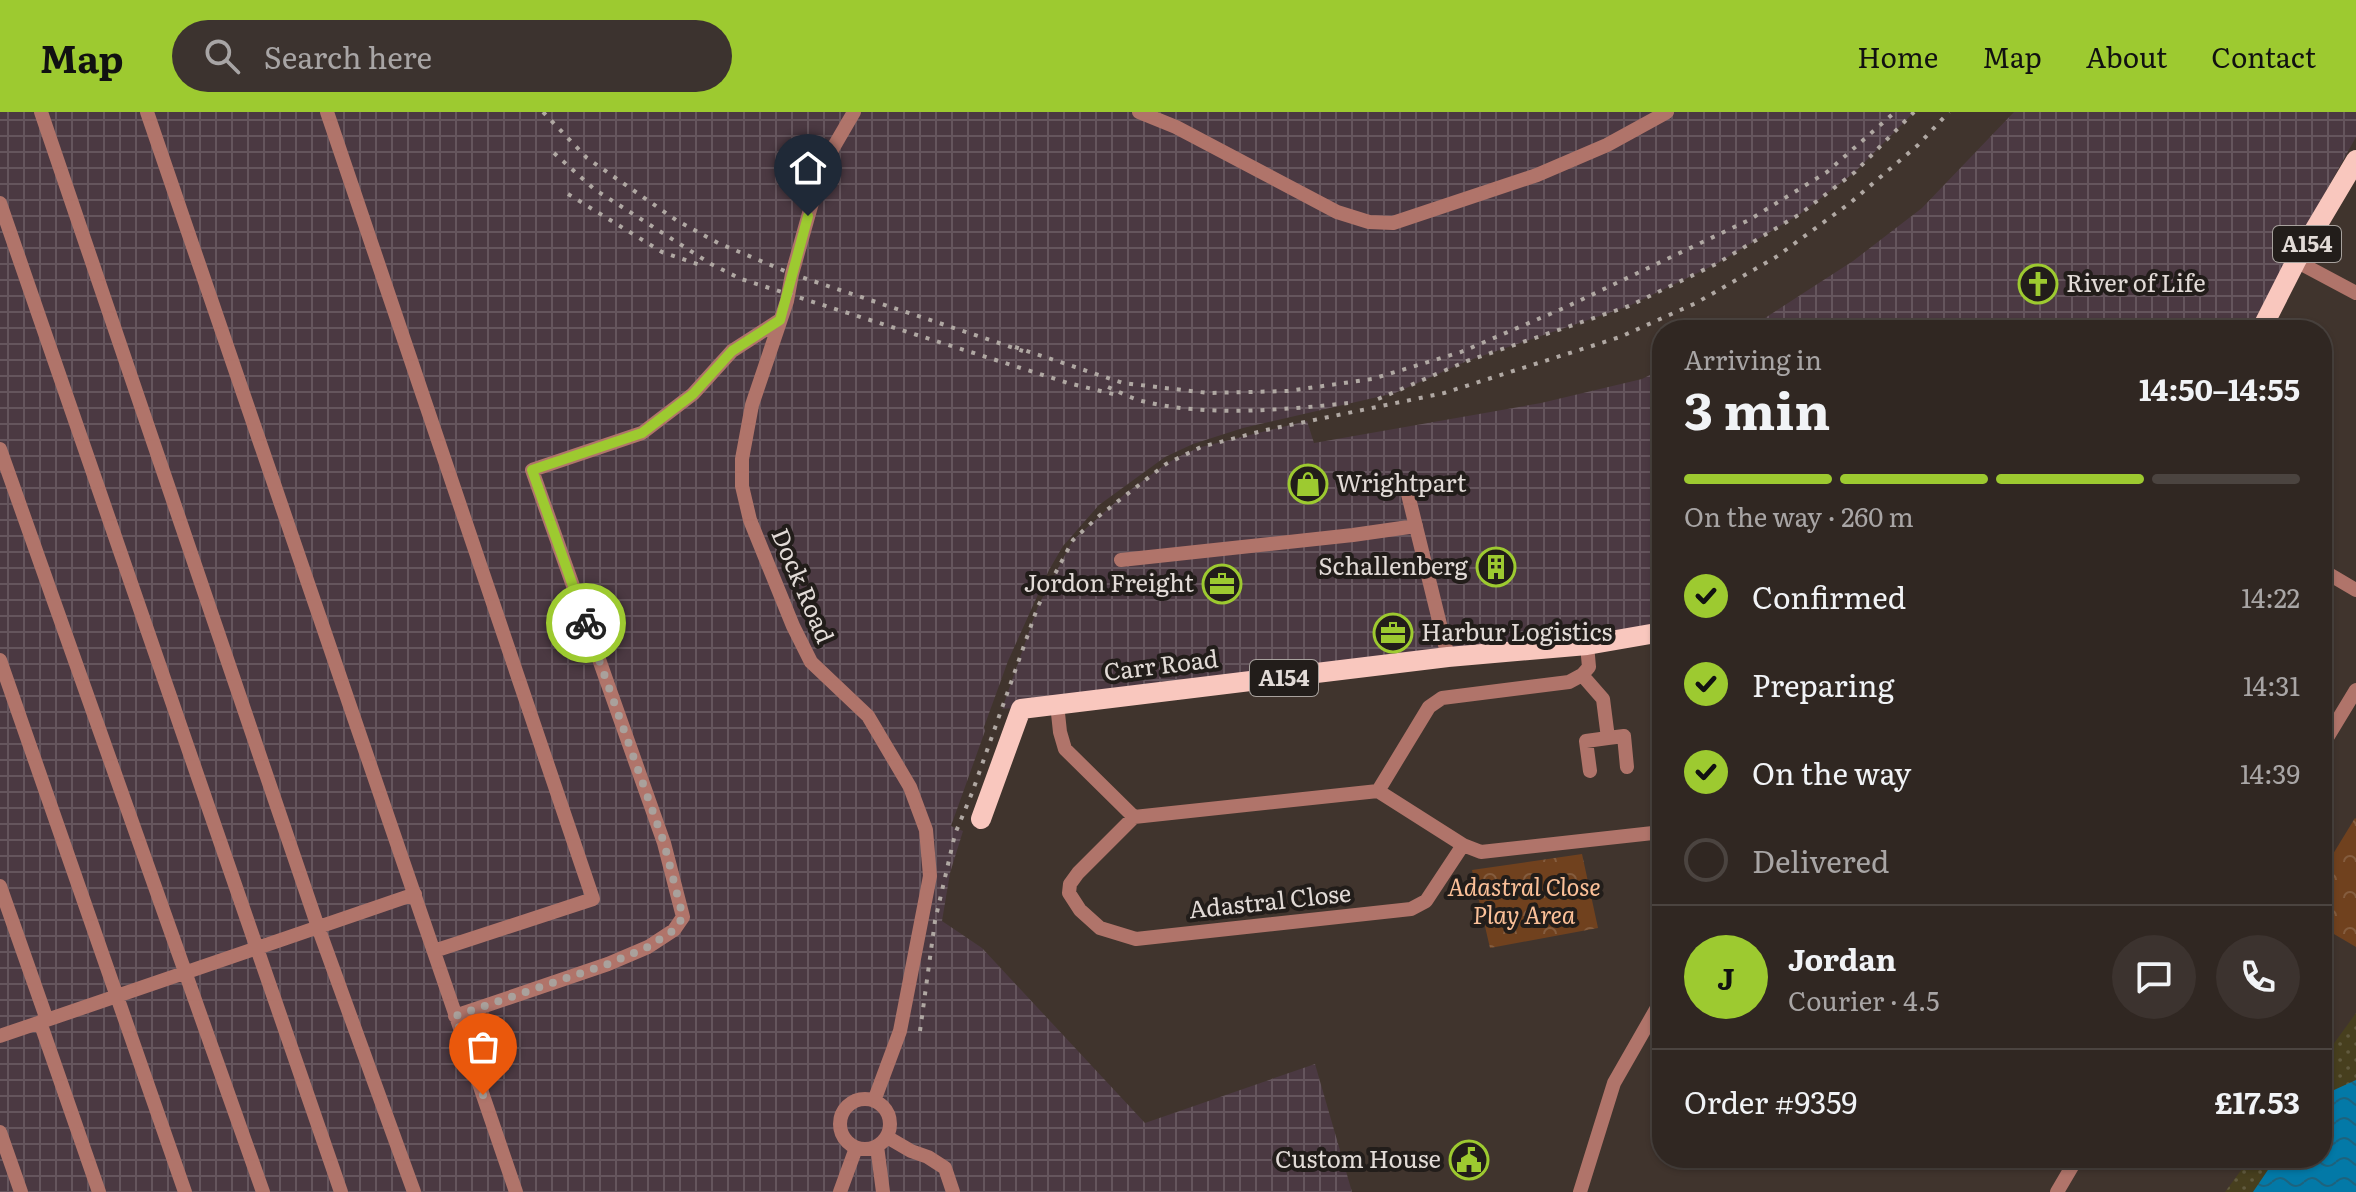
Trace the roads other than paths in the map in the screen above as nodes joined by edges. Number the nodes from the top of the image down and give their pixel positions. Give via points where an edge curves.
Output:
1 (41, 112) edge
2 (147, 112) edge
3 (327, 112) edge
4 (854, 112) edge
5 (1139, 112) edge
6 (1667, 112) edge
7 (2356, 160) edge
8 (0, 203) edge
9 (2296, 261) junction
10 (2356, 293) edge
11 (780, 320) junction
12 (2266, 320) edge
13 (0, 449) edge
14 (1406, 486) dead end
15 (1416, 526) junction
16 (1121, 560) dead end
17 (2332, 576) edge
18 (2356, 590) edge
19 (1652, 634) edge
20 (1587, 645) junction
21 (1448, 657) junction
22 (0, 660) edge
23 (1582, 675) junction
24 (2356, 690) edge
25 (1057, 704) junction
26 (2332, 730) edge
27 (1608, 738) junction
28 (1627, 767) dead end
29 (1590, 771) dead end
30 (1378, 791) junction
31 (1134, 817) junction
32 (981, 819) dead end
33 (1652, 833) edge
34 (1463, 845) junction
35 (0, 886) edge
36 (415, 894) junction
37 (318, 927) junction
38 (256, 948) junction
39 (434, 951) junction
40 (185, 972) junction
41 (117, 996) junction
42 (455, 1016) junction
43 (1652, 1016) edge
44 (43, 1021) junction
45 (0, 1036) edge
46 (874, 1101) junction
47 (0, 1132) edge
48 (882, 1142) junction
49 (856, 1148) junction
50 (2071, 1168) edge
51 (21, 1192) edge
52 (99, 1192) edge
53 (185, 1192) edge
54 (263, 1192) edge
55 (341, 1192) edge
56 (414, 1192) edge
57 (516, 1192) edge
58 (840, 1192) edge
59 (883, 1192) edge
60 (953, 1192) edge
61 (1580, 1192) edge
62 (2057, 1192) edge

1 - 37 street
2 - 36 street
3 - 39 street via 593,899
4 - 11 street, Dock Road via 822,167
5 - 6 street via 1337,212 1393,223 1537,175
7 - 9 main road, A154
8 - 38 street
9 - 10 street
9 - 12 main road, A154
11 - 42 street via 732,351 693,394 642,433 532,470 664,843 683,917 674,930 648,947
11 - 46 street, Dock Road via 752,405 742,459 750,520 811,662 868,716 910,787 926,830 930,876 900,1031
13 - 40 street
14 - 15 street
15 - 16 street
15 - 21 street
17 - 18 street
19 - 20 main road, Carr Road / A154
20 - 21 main road, Carr Road / A154
20 - 23 street via 1589,667
21 - 25 main road, Carr Road / A154
22 - 41 street
23 - 27 street via 1603,699
23 - 30 street via 1569,682 1442,698 1429,707
24 - 26 street
25 - 31 street via 1065,749
25 - 32 main road, Carr Road / A154 via 1021,709
27 - 28 street via 1624,736
27 - 29 street via 1586,741
30 - 31 street
30 - 34 street
31 - 34 street, Adastral Close via 1078,873 1069,893 1100,928 1136,939 1411,909 1426,901
33 - 34 street via 1481,852
35 - 44 street
36 - 37 street
36 - 39 street
37 - 38 street
37 - 56 street
38 - 40 street
38 - 55 street
39 - 42 street
40 - 41 street
40 - 54 street
41 - 44 street
41 - 53 street
42 - 57 street
43 - 61 street via 1614,1083
44 - 45 street
44 - 52 street
46 - 48 street via 888,1112 890,1121
46 - 49 street via 855,1101 843,1112 840,1129
47 - 51 street
48 - 49 street
48 - 59 street
48 - 60 street via 945,1168
49 - 58 street
50 - 62 street

